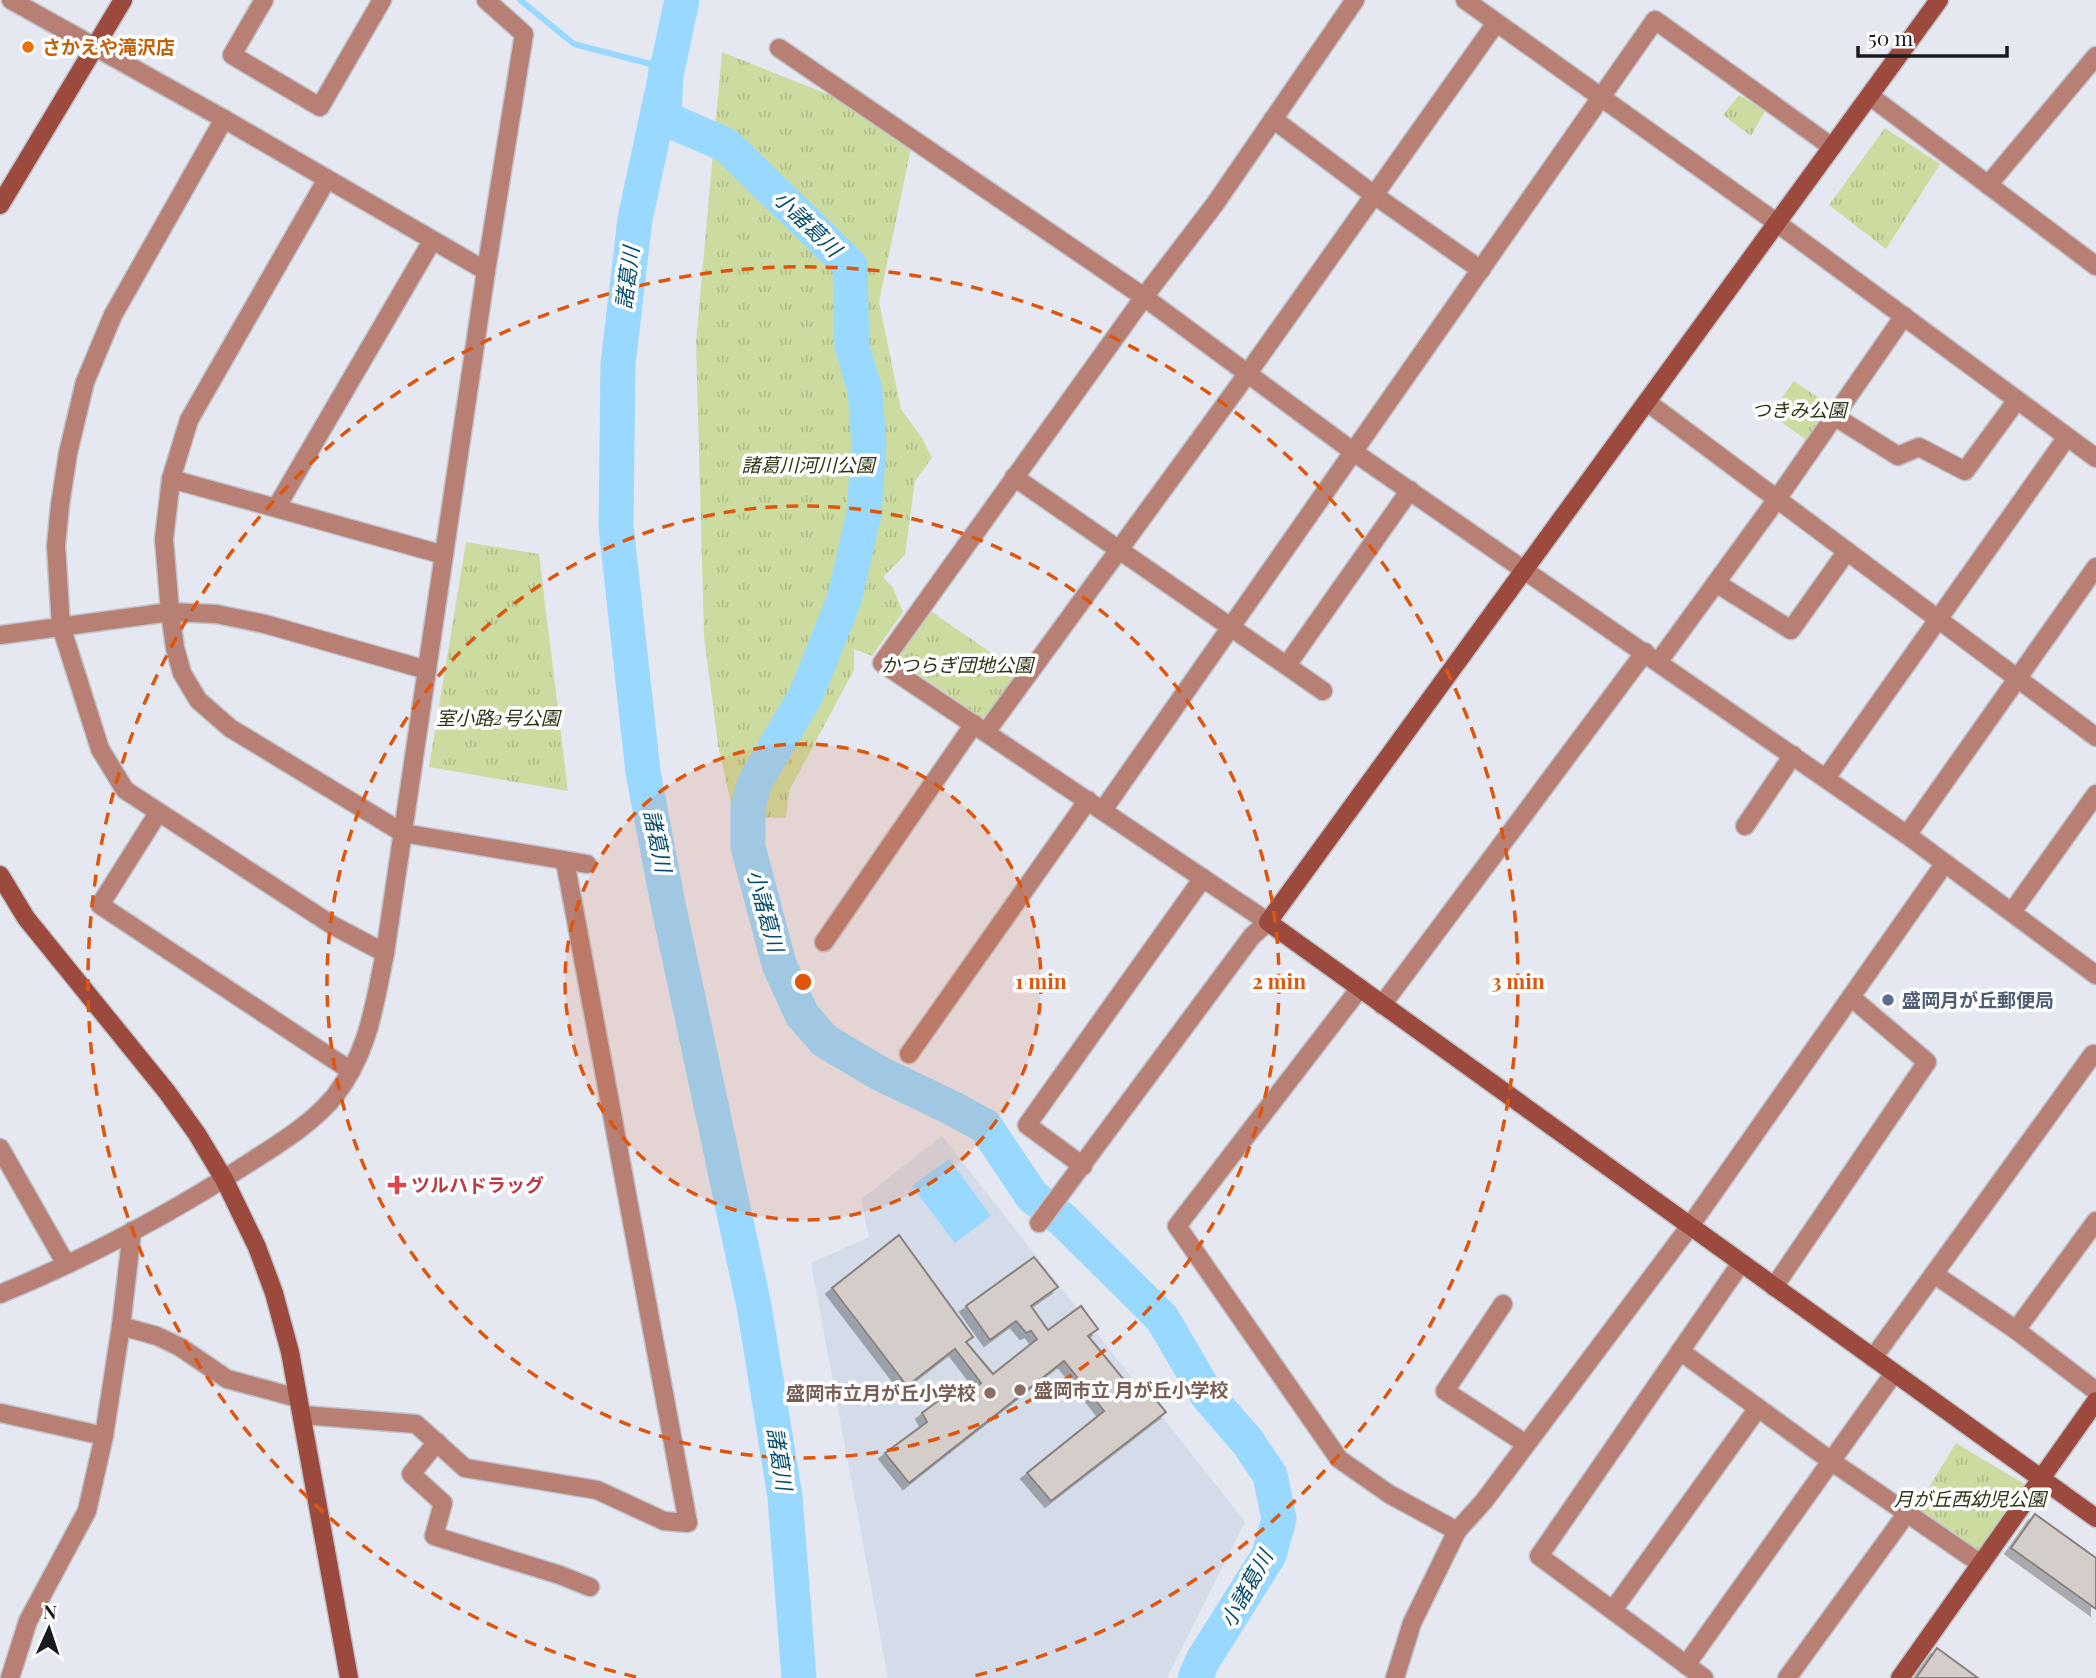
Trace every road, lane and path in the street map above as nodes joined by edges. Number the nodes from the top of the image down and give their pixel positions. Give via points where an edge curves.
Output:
1 (11, 0) edge
2 (123, 0) edge
3 (264, 0) edge
4 (382, 0) edge
5 (486, 0) edge
6 (1355, 0) edge
7 (1465, 0) edge
8 (1940, 0) edge
9 (1496, 23) junction
10 (96, 47) junction
11 (779, 48) dead end
12 (2096, 56) edge
13 (1870, 96) junction
14 (1601, 98) junction
15 (224, 118) junction
16 (1273, 119) junction
17 (1832, 147) junction
18 (327, 179) junction
19 (1988, 185) junction
20 (1374, 195) junction
21 (0, 205) edge
22 (1777, 223) junction
23 (432, 241) junction
24 (2096, 266) edge
25 (486, 271) junction
26 (1481, 271) junction
27 (1144, 297) junction
28 (1904, 316) junction
29 (1248, 373) junction
30 (2017, 400) junction
31 (1647, 402) junction
32 (1834, 416) junction
33 (2067, 437) junction
34 (1355, 453) junction
35 (2096, 458) edge
36 (1014, 477) junction
37 (171, 479) junction
38 (1410, 490) junction
39 (1777, 499) junction
40 (276, 508) junction
41 (1119, 549) junction
42 (1847, 551) junction
43 (444, 555) junction
44 (2096, 567) edge
45 (1525, 569) junction
46 (1716, 583) junction
47 (170, 612) junction
48 (1938, 618) junction
49 (61, 626) junction
50 (1232, 627) junction
51 (0, 635) edge
52 (1652, 657) junction
53 (1287, 666) junction
54 (427, 670) junction
55 (2018, 678) junction
56 (1323, 691) dead end
57 (980, 728) junction
58 (2096, 737) edge
59 (1793, 755) junction
60 (1826, 778) junction
61 (2096, 794) edge
62 (1088, 800) junction
63 (1103, 810) junction
64 (158, 813) junction
65 (1745, 826) dead end
66 (403, 833) junction
67 (1907, 835) junction
68 (565, 861) junction
69 (587, 863) dead end
70 (1945, 863) junction
71 (0, 875) edge
72 (1203, 878) junction
73 (2012, 912) junction
74 (1268, 922) junction
75 (824, 942) dead end
76 (385, 953) junction
77 (2096, 975) edge
78 (1360, 988) junction
79 (1852, 998) junction
80 (1382, 1005) junction
81 (909, 1054) dead end
82 (2096, 1056) edge
83 (351, 1071) junction
84 (0, 1148) edge
85 (1083, 1166) junction
86 (224, 1180) junction
87 (2096, 1221) edge
88 (1039, 1223) dead end
89 (1689, 1226) junction
90 (132, 1231) junction
91 (1741, 1263) junction
92 (66, 1264) junction
93 (1934, 1274) junction
94 (1774, 1287) junction
95 (0, 1294) edge
96 (1503, 1304) dead end
97 (121, 1326) junction
98 (2016, 1330) junction
99 (1680, 1351) junction
100 (1873, 1358) junction
101 (1894, 1373) junction
102 (2096, 1391) edge
103 (300, 1406) junction
104 (1758, 1408) junction
105 (2093, 1412) edge
106 (1, 1413) edge
107 (104, 1436) junction
108 (437, 1442) junction
109 (1526, 1444) junction
110 (1831, 1461) junction
111 (2041, 1478) junction
112 (1907, 1513) junction
113 (2096, 1518) edge
114 (1457, 1531) junction
115 (1980, 1564) junction
116 (590, 1587) dead end
117 (1613, 1611) junction
118 (1686, 1665) junction
119 (10, 1678) edge
120 (349, 1678) edge
121 (1395, 1678) edge
122 (1704, 1678) edge
123 (1787, 1678) edge
124 (1900, 1678) edge

1 - 10 street
2 - 10 street
3 - 4 street via 232,55 320,107
5 - 25 street via 524,34
6 - 16 street
7 - 9 street
8 - 13 street
9 - 14 street
9 - 20 street
10 - 15 street
10 - 21 street
11 - 27 street
12 - 19 street
13 - 17 street
13 - 19 street
14 - 17 street via 1655,20
14 - 22 street
14 - 26 street
15 - 18 street
15 - 49 street via 113,315 85,382 60,505
16 - 20 street
16 - 27 street
17 - 22 street
18 - 23 street
18 - 37 street via 189,420
19 - 24 street
20 - 26 street
20 - 29 street
22 - 28 street
22 - 31 street
23 - 25 street
23 - 40 street
25 - 43 street
26 - 34 street
27 - 29 street
27 - 36 street
28 - 30 street
28 - 32 street
29 - 34 street
29 - 41 street
30 - 32 street via 1965,471 1919,447 1898,456
30 - 33 street
31 - 39 street
31 - 45 street
32 - 39 street
33 - 35 street
33 - 48 street
34 - 38 street
34 - 50 street
36 - 41 street
36 - 57 street via 881,663
37 - 40 street
37 - 47 street via 164,539
38 - 45 street
38 - 53 street
39 - 42 street
39 - 46 street
40 - 43 street
41 - 50 street
41 - 57 street
42 - 46 street via 1791,630
42 - 48 street
43 - 54 street
44 - 55 street
45 - 52 street
45 - 74 street
46 - 52 street
47 - 49 street
47 - 54 street via 216,614 265,624
47 - 66 street via 182,673 198,701 230,728
48 - 55 street
48 - 60 street
49 - 51 street
49 - 64 street via 100,749 125,790
50 - 53 street
50 - 63 street
52 - 59 street
52 - 80 street
53 - 56 street
54 - 66 street
55 - 58 street
55 - 67 street
57 - 62 street
57 - 75 street
59 - 60 street
59 - 65 street
60 - 67 street
61 - 73 street
62 - 63 street
62 - 81 street
63 - 72 street
64 - 76 street via 332,925
64 - 83 street via 100,905
66 - 68 street
66 - 76 street
67 - 70 street
68 - 69 street
68 - 108 street via 688,1523 664,1521 597,1490 465,1468
70 - 73 street
70 - 79 street
71 - 86 street via 26,918 167,1092
72 - 74 street
72 - 85 street via 1027,1125
73 - 77 street
74 - 78 street
74 - 85 street via 1252,936
76 - 83 street via 369,1034
78 - 80 street
78 - 114 street via 1177,1226 1339,1459 1389,1494
79 - 89 street
79 - 94 street via 1927,1062
80 - 89 street
82 - 93 street via 2093,1054
83 - 86 street via 333,1097 299,1130
84 - 92 street
85 - 88 street
86 - 90 street
86 - 103 street via 274,1293
87 - 98 street
89 - 91 street
89 - 109 street
90 - 92 street
90 - 97 street
91 - 94 street
91 - 99 street
92 - 95 street
93 - 98 street
93 - 100 street
94 - 100 street
96 - 109 street via 1445,1391
97 - 103 street via 157,1336 227,1379
97 - 107 street
98 - 102 street
99 - 104 street
99 - 117 street via 1539,1556
100 - 101 street
101 - 110 street
101 - 111 street
103 - 108 street via 416,1424
103 - 120 street
104 - 110 street
104 - 117 street
105 - 111 street
106 - 107 street
107 - 119 street via 87,1511 28,1621
108 - 116 street via 411,1474 443,1503 435,1536
109 - 114 street
110 - 112 street
110 - 118 street
111 - 113 street
111 - 115 street
112 - 115 street
112 - 123 street
114 - 121 street via 1412,1623
115 - 124 street
117 - 118 street
118 - 122 street

